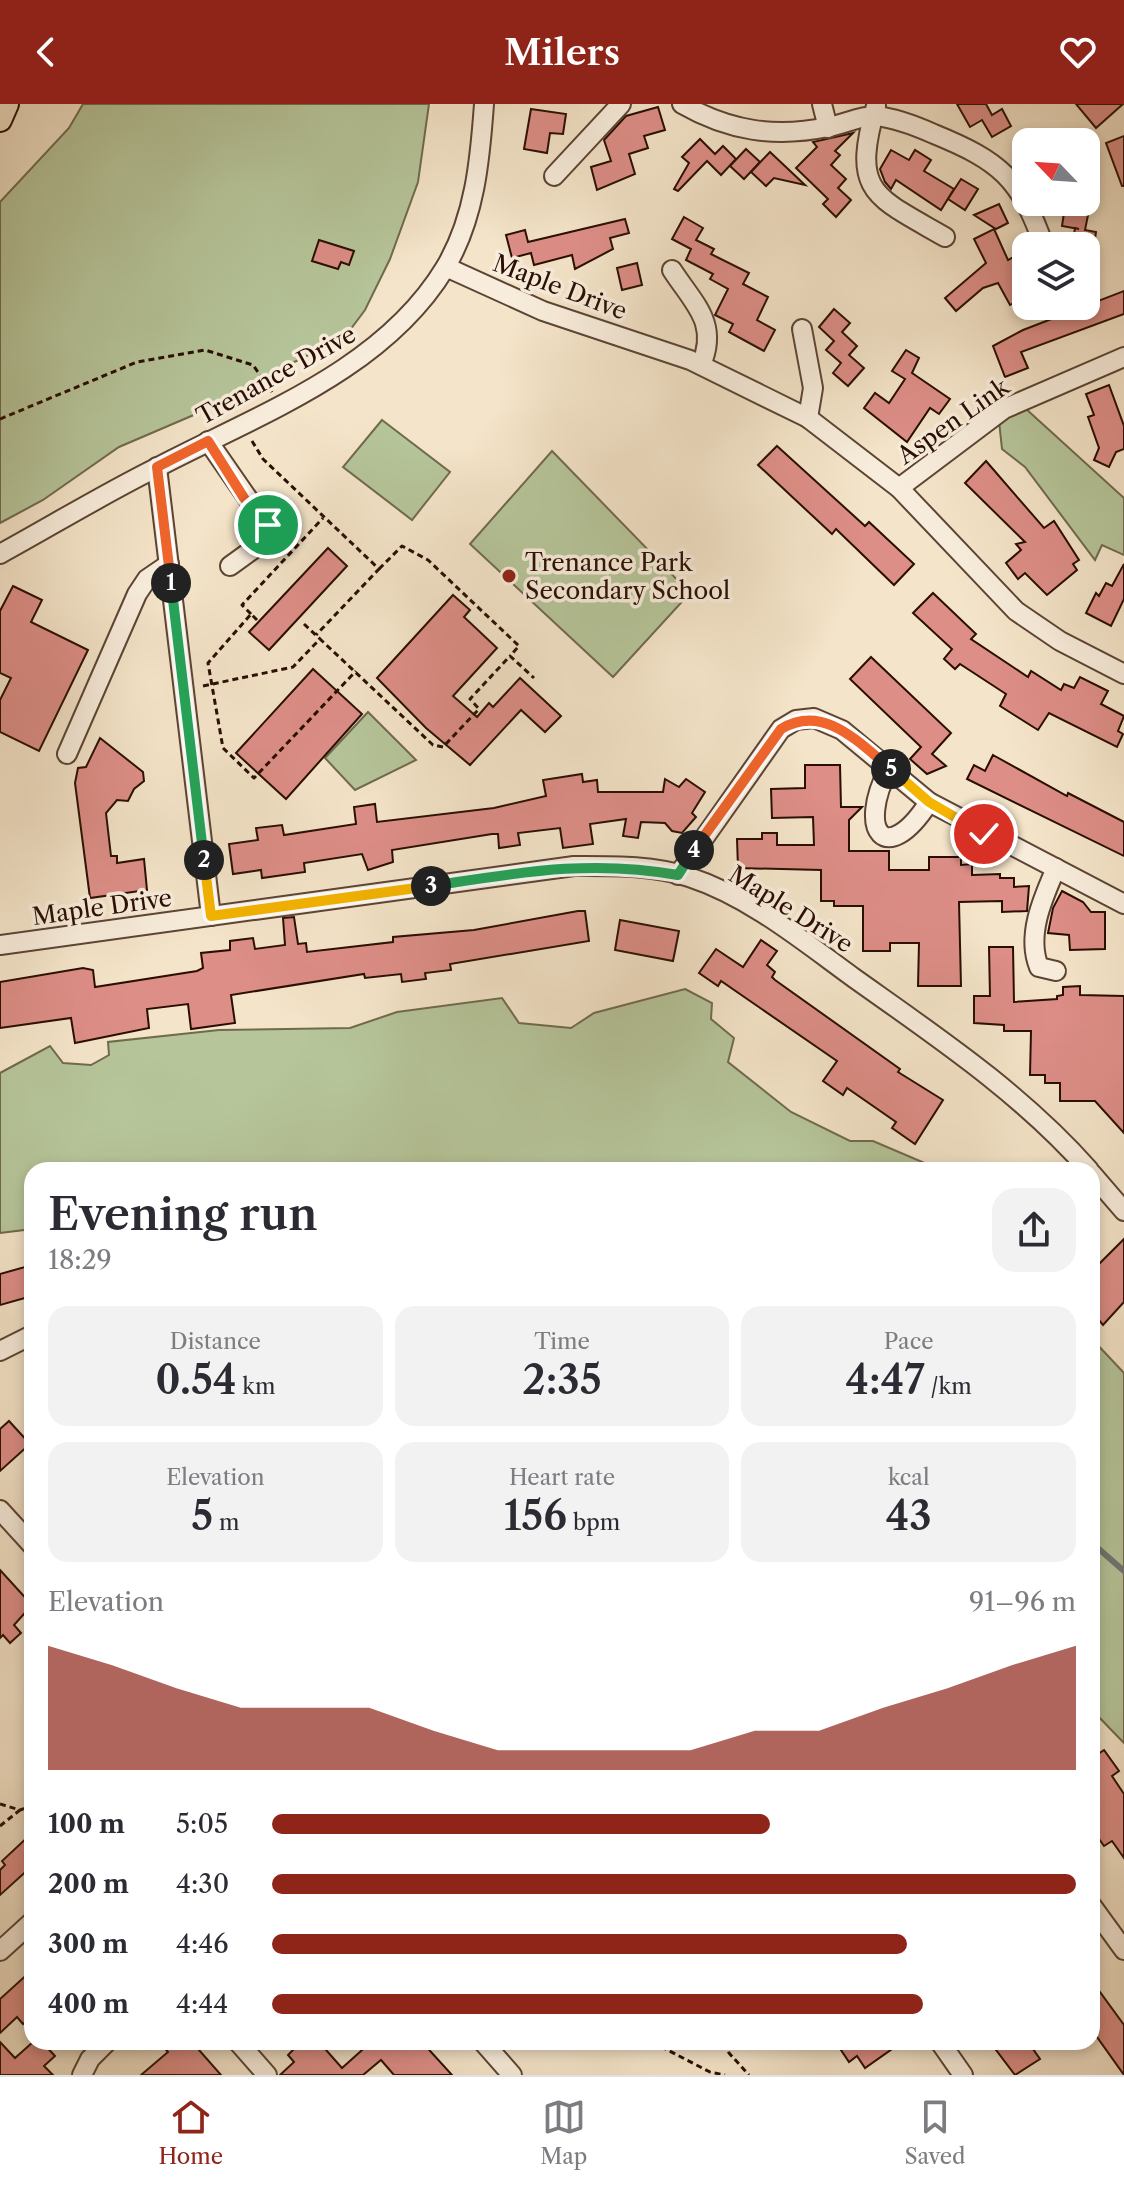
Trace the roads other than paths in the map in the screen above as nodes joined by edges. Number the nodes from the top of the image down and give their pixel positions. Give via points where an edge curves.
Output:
1 (7, 104) edge
2 (484, 104) edge
3 (621, 104) edge
4 (682, 104) edge
5 (822, 104) edge
6 (875, 110) edge
7 (0, 120) edge
8 (828, 128) junction
9 (554, 176) dead end
10 (1037, 232) edge
11 (945, 237) dead end
12 (446, 267) junction
13 (672, 270) dead end
14 (802, 329) dead end
15 (1124, 357) edge
16 (701, 365) junction
17 (808, 418) junction
18 (208, 441) junction
19 (157, 467) junction
20 (899, 488) junction
21 (0, 554) edge
22 (169, 564) junction
23 (230, 566) dead end
24 (1124, 674) edge
25 (67, 754) dead end
26 (889, 768) junction
27 (929, 802) junction
28 (1056, 868) junction
29 (678, 875) junction
30 (1124, 904) edge
31 (211, 916) junction
32 (0, 945) edge
33 (1056, 971) dead end
34 (1080, 1162) edge
35 (1100, 1178) edge
36 (1118, 1190) edge
37 (1124, 1211) edge
38 (24, 1339) edge
39 (0, 1351) edge
40 (0, 1510) edge
41 (24, 1536) edge
42 (1100, 1917) edge
43 (24, 1929) edge
44 (1124, 1950) edge
45 (0, 1951) edge
46 (99, 2050) edge
47 (245, 2050) edge
48 (490, 2050) edge
49 (946, 2050) edge
50 (82, 2075) edge
51 (267, 2075) edge
52 (512, 2075) edge
53 (963, 2075) edge

1 - 7 main road
2 - 12 street, Trenance Drive via 479,170 462,234
3 - 9 street
4 - 8 street via 731,127 766,134
5 - 8 street
6 - 8 street
6 - 10 street via 980,153 1013,182
6 - 11 street via 863,164 875,192
12 - 16 street, Maple Drive via 543,311
12 - 18 street, Trenance Drive via 380,344 283,404
13 - 16 street via 709,331
14 - 17 street via 813,388
15 - 20 street, Aspen Link via 1004,409
16 - 17 street, Maple Drive
17 - 20 street, Maple Drive
18 - 19 street, Trenance Drive
18 - 23 street via 269,529 259,545
19 - 21 street, Trenance Drive
19 - 22 street
20 - 24 street, Maple Drive via 1016,611
22 - 25 street via 147,579 137,594
22 - 31 street
26 - 27 street
26 - 27 street via 873,809 879,832 901,834
26 - 29 street via 842,730 814,718 796,720 775,737
27 - 28 street
28 - 30 street
28 - 33 street via 1038,913 1036,954 1039,967
29 - 31 street, Maple Drive via 629,866 574,866
29 - 34 street, Maple Drive via 737,898 782,926 1004,1085
31 - 32 street, Maple Drive
35 - 36 street, Maple Drive
36 - 37 street, Maple Drive
38 - 39 street
40 - 41 street
42 - 44 street
43 - 45 street
46 - 50 street
47 - 51 street
48 - 52 street
49 - 53 street

